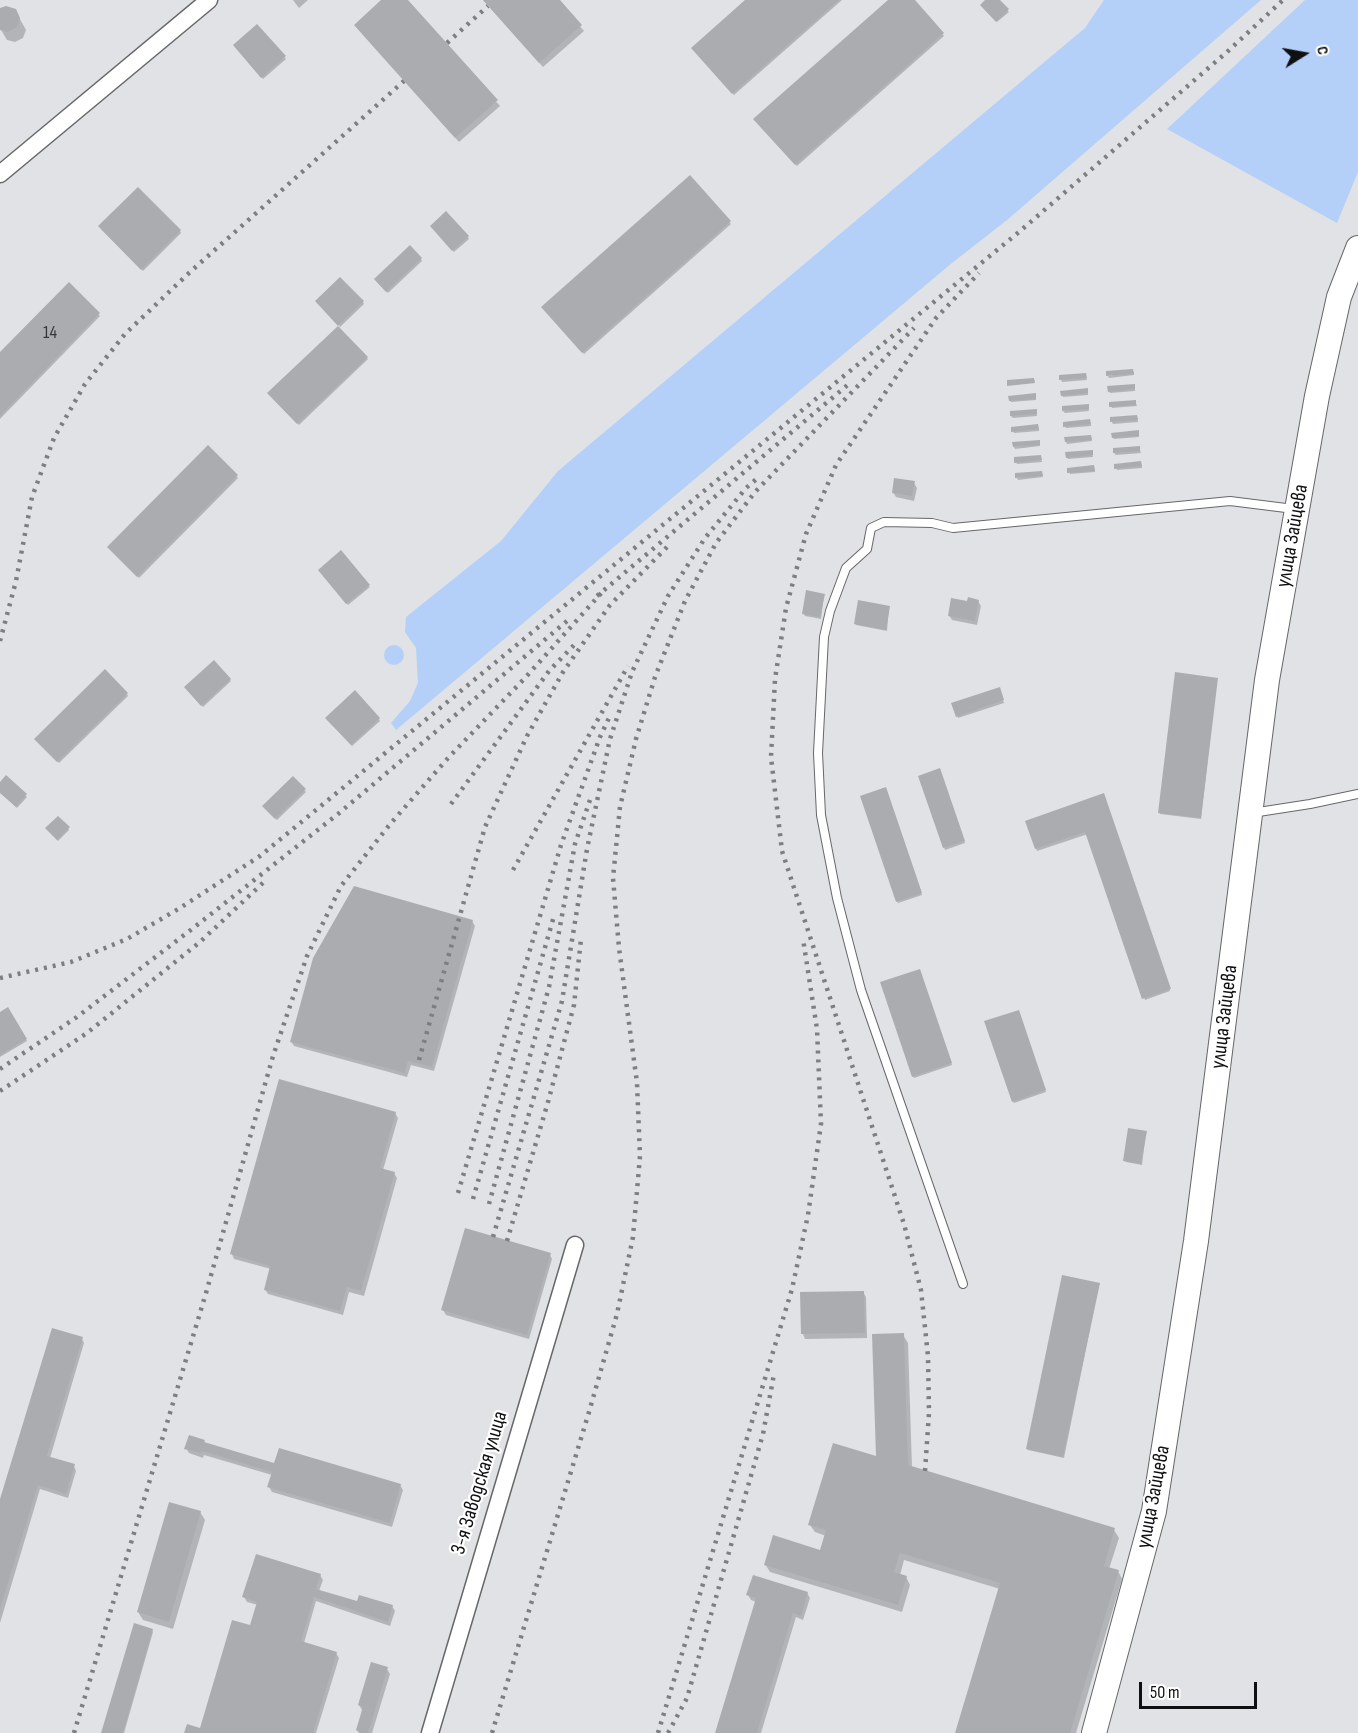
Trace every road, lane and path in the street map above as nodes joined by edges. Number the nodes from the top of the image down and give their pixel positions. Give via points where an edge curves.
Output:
1 (209, 0) edge
2 (0, 174) edge
3 (1358, 248) edge
4 (1297, 510) junction
5 (1358, 794) edge
6 (1252, 813) junction
7 (575, 1245) dead end
8 (963, 1284) dead end
9 (430, 1733) edge
10 (1094, 1733) edge

1 - 2 street
3 - 4 street, улица Зайцева via 1339,297
4 - 6 street, улица Зайцева via 1267,680
4 - 8 lane via 1230,501 953,528 932,523 884,522 871,528 867,549 846,568 824,637 818,753 821,815 861,990
5 - 6 lane
6 - 10 street, улица Зайцева via 1196,1241 1154,1511
7 - 9 street, 3-я Заводская улица

